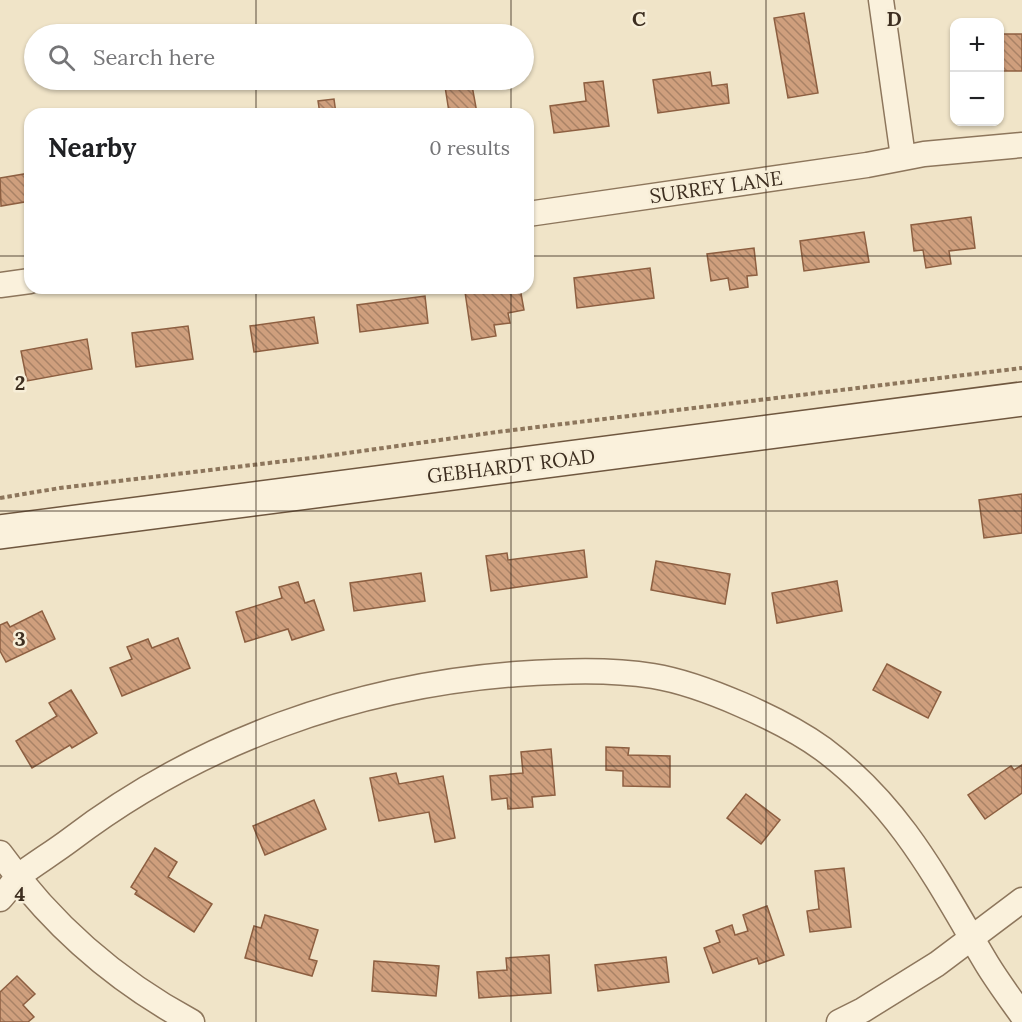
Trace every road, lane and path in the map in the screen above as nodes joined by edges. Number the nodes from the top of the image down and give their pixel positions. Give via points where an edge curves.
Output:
1 (882, 0) edge
2 (1022, 145) edge
3 (903, 158) junction
4 (534, 213) edge
5 (24, 282) edge
6 (0, 285) edge
7 (1022, 368) edge
8 (1022, 399) edge
9 (0, 498) edge
10 (0, 532) edge
11 (0, 853) edge
12 (17, 877) junction
13 (0, 899) edge
14 (1022, 900) edge
15 (972, 937) junction
16 (1022, 1015) edge
17 (192, 1022) edge
18 (839, 1022) edge

1 - 3 street
2 - 3 street, SURREY LANE
3 - 4 street, SURREY LANE
5 - 6 street
7 - 9 path
8 - 10 street, GEBHARDT ROAD
11 - 12 street
12 - 13 street
12 - 15 street via 93,822 167,776 251,735 307,714 403,689 467,678 621,672 656,676 720,696 820,747 873,792 903,829
12 - 17 street via 40,905 106,965 138,990
14 - 15 street
15 - 16 street
15 - 18 street via 937,964

